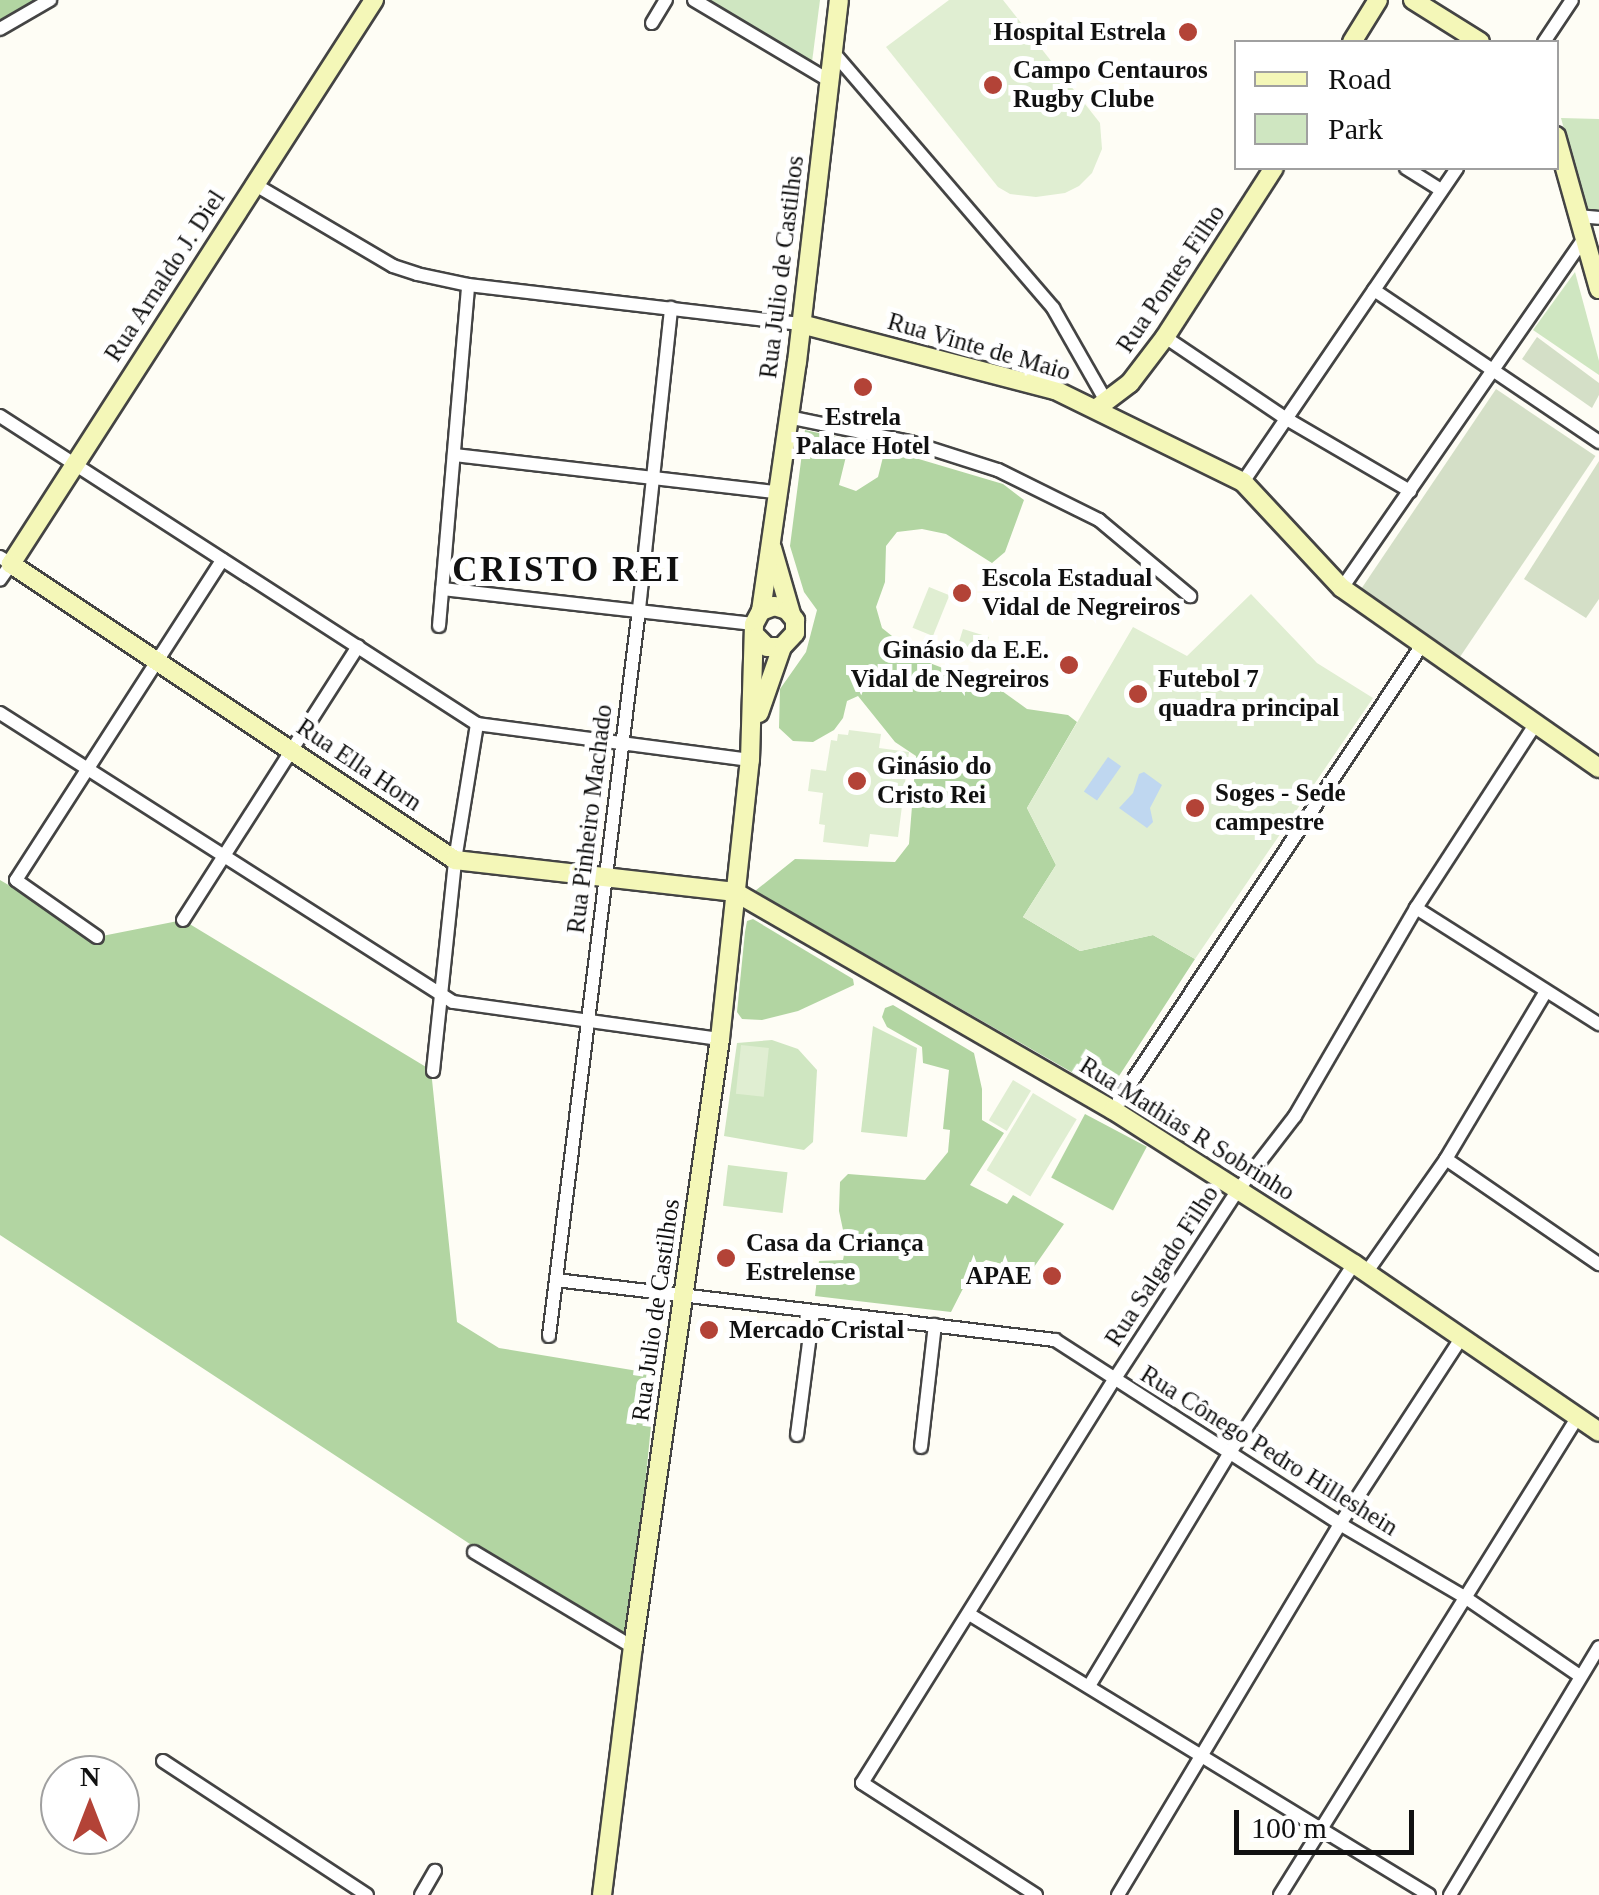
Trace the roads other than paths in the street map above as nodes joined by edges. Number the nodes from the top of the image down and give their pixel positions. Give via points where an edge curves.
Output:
1 (50, 0) edge
2 (374, 0) edge
3 (666, 0) edge
4 (694, 0) edge
5 (839, 0) edge
6 (1378, 0) edge
7 (1413, 0) edge
8 (1572, 0) edge
9 (652, 23) dead end
10 (0, 29) edge
11 (1353, 40) edge
12 (1477, 40) edge
13 (1545, 40) edge
14 (834, 52) junction
15 (830, 81) junction
16 (1559, 147) edge
17 (1273, 170) edge
18 (1409, 170) edge
19 (1456, 170) edge
20 (254, 184) junction
21 (1441, 190) junction
22 (1578, 216) junction
23 (1599, 218) edge
24 (1585, 237) junction
25 (468, 284) junction
26 (1599, 289) edge
27 (1374, 290) junction
28 (671, 308) junction
29 (801, 324) junction
30 (1165, 337) junction
31 (1494, 369) junction
32 (1102, 405) junction
33 (0, 416) edge
34 (788, 417) junction
35 (1284, 418) junction
36 (1599, 442) edge
37 (454, 455) junction
38 (74, 463) junction
39 (652, 479) junction
40 (1242, 482) junction
41 (1410, 491) junction
42 (776, 492) junction
43 (770, 540) junction
44 (6, 560) edge
45 (222, 560) junction
46 (0, 580) edge
47 (1342, 588) junction
48 (442, 589) junction
49 (1190, 596) dead end
50 (639, 610) junction
51 (792, 614) junction
52 (757, 624) junction
53 (439, 626) dead end
54 (358, 646) junction
55 (1422, 646) junction
56 (782, 647) junction
57 (154, 661) junction
58 (0, 713) edge
59 (478, 724) junction
60 (1535, 726) junction
61 (752, 732) junction
62 (620, 745) junction
63 (292, 749) junction
64 (750, 760) junction
65 (84, 767) junction
66 (1599, 768) edge
67 (223, 854) junction
68 (455, 860) junction
69 (605, 874) junction
70 (735, 892) junction
71 (1416, 908) junction
72 (183, 920) dead end
73 (97, 937) dead end
74 (1545, 993) junction
75 (440, 997) junction
76 (589, 1023) junction
77 (1599, 1024) edge
78 (720, 1039) junction
79 (434, 1071) dead end
80 (1114, 1110) junction
81 (1446, 1158) junction
82 (1238, 1190) junction
83 (1599, 1264) edge
84 (1360, 1269) junction
85 (556, 1280) junction
86 (683, 1296) junction
87 (813, 1312) junction
88 (934, 1325) junction
89 (549, 1336) dead end
90 (1460, 1340) junction
91 (1114, 1380) junction
92 (1577, 1418) junction
93 (1599, 1432) edge
94 (797, 1435) dead end
95 (921, 1447) dead end
96 (1231, 1451) junction
97 (1340, 1524) junction
98 (474, 1552) dead end
99 (1466, 1598) junction
100 (969, 1614) junction
101 (1599, 1647) edge
102 (633, 1648) junction
103 (1580, 1676) junction
104 (1089, 1686) junction
105 (1202, 1756) junction
106 (163, 1761) dead end
107 (1323, 1829) junction
108 (435, 1871) dead end
109 (367, 1895) edge
110 (421, 1895) edge
111 (602, 1895) edge
112 (1036, 1895) edge
113 (1118, 1895) edge
114 (1280, 1895) edge
115 (1428, 1895) edge
116 (1450, 1895) edge

1 - 10 street
2 - 20 main road, Rua Arnaldo J. Diel
3 - 9 street
4 - 15 street
5 - 14 main road, Rua Julio de Castilhos
6 - 11 main road
7 - 12 main road
8 - 13 street
14 - 15 main road, Rua Julio de Castilhos
14 - 32 street via 1053,308
15 - 29 main road, Rua Julio de Castilhos
16 - 22 main road
17 - 30 main road, Rua Pontes Filho
18 - 21 street
19 - 21 street
20 - 25 street, Rua Vinte de Maio via 393,266
20 - 38 main road, Rua Arnaldo J. Diel
21 - 27 street
22 - 23 street
22 - 24 main road
24 - 26 main road
24 - 31 street
25 - 28 street, Rua Vinte de Maio
25 - 37 street
27 - 31 street
27 - 35 street
28 - 29 street, Rua Vinte de Maio
28 - 39 street, Rua Pinheiro Machado
29 - 32 main road, Rua Vinte de Maio
29 - 34 main road, Rua Julio de Castilhos
30 - 32 main road, Rua Pontes Filho via 1130,383
30 - 35 street
31 - 36 street
31 - 41 street
32 - 40 main road, Rua Vinte de Maio
33 - 38 street
34 - 42 main road, Rua Julio de Castilhos
34 - 49 street via 910,442 998,470 1099,520
35 - 40 street
35 - 41 street
37 - 39 street
37 - 48 street
38 - 44 main road, Rua Arnaldo J. Diel
38 - 45 street
39 - 42 street
39 - 50 street, Rua Pinheiro Machado
40 - 47 main road, Rua Vinte de Maio
41 - 47 street
42 - 43 main road, Rua Julio de Castilhos
43 - 51 main road, Rua Julio de Castilhos
43 - 52 main road, Rua Julio de Castilhos
44 - 46 street, Rua Arnaldo J. Diel
44 - 57 main road, Rua Ella Horn
45 - 54 street
45 - 57 street
47 - 55 main road, Rua Vinte de Maio
48 - 50 street
48 - 53 street
50 - 52 street
50 - 62 street, Rua Pinheiro Machado
51 - 52 main road via 781,607
51 - 56 main road via 795,633
52 - 56 main road via 768,647
52 - 61 main road, Rua Julio de Castilhos
54 - 59 street
54 - 63 street
55 - 60 main road, Rua Vinte de Maio
55 - 80 street
56 - 61 main road, Rua Julio de Castilhos
57 - 63 main road, Rua Ella Horn
57 - 65 street
58 - 65 street
59 - 62 street
59 - 68 street
60 - 66 main road, Rua Vinte de Maio
60 - 71 street, Rua Salgado Filho
61 - 64 main road, Rua Julio de Castilhos
62 - 64 street
62 - 69 street, Rua Pinheiro Machado
63 - 67 street
63 - 68 main road, Rua Ella Horn
64 - 70 main road, Rua Julio de Castilhos
65 - 67 street
65 - 73 street via 16,880
67 - 72 street
67 - 75 street
68 - 69 main road, Rua Ella Horn
68 - 75 street
69 - 70 main road, Rua Ella Horn
69 - 76 street, Rua Pinheiro Machado
70 - 78 main road, Rua Julio de Castilhos
70 - 80 main road, Rua Mathias R Sobrinho
71 - 74 street
71 - 82 street, Rua Salgado Filho via 1295,1116
74 - 77 street
74 - 81 street
75 - 76 street
75 - 79 street
76 - 78 street
76 - 85 street, Rua Pinheiro Machado
78 - 86 main road, Rua Julio de Castilhos
80 - 82 main road, Rua Mathias R Sobrinho
81 - 83 street
81 - 84 street
82 - 84 main road, Rua Mathias R Sobrinho
82 - 91 street, Rua Salgado Filho
84 - 90 main road, Rua Mathias R Sobrinho
84 - 96 street
85 - 86 street, Rua Cônego Pedro Hilleshein
85 - 89 street, Rua Pinheiro Machado
86 - 87 street, Rua Cônego Pedro Hilleshein
86 - 102 main road, Rua Julio de Castilhos
87 - 88 street, Rua Cônego Pedro Hilleshein
87 - 94 street
88 - 91 street, Rua Cônego Pedro Hilleshein via 1055,1340
88 - 95 street
90 - 92 main road, Rua Mathias R Sobrinho
90 - 97 street
91 - 96 street, Rua Cônego Pedro Hilleshein
91 - 100 street, Rua Salgado Filho
92 - 93 main road, Rua Mathias R Sobrinho
92 - 99 street
96 - 97 street, Rua Cônego Pedro Hilleshein
96 - 104 street
97 - 99 street, Rua Cônego Pedro Hilleshein
97 - 105 street
98 - 102 street
99 - 103 street, Rua Cônego Pedro Hilleshein
99 - 107 street
100 - 104 street
100 - 112 street, Rua Salgado Filho via 862,1784
101 - 103 street
102 - 111 main road, Rua Julio de Castilhos
103 - 116 street
104 - 105 street
105 - 107 street
105 - 113 street
106 - 109 street
107 - 114 street
107 - 115 street
108 - 110 street

